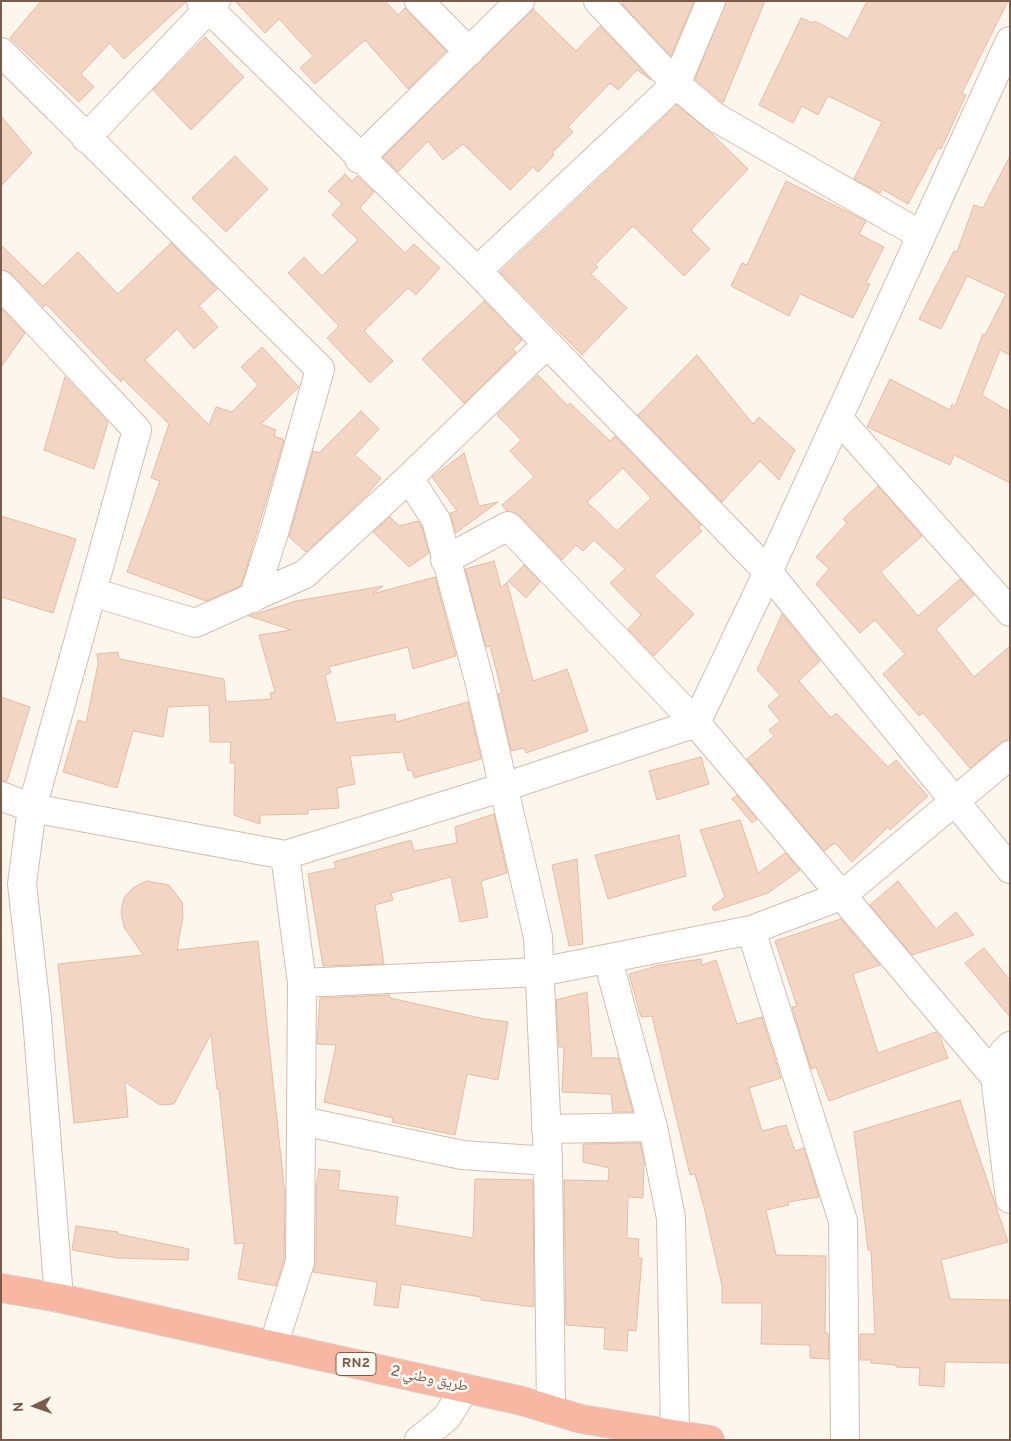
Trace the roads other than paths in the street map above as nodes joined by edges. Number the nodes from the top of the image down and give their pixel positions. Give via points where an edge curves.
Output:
1 (419, 1) edge
2 (520, 1) edge
3 (598, 1) edge
4 (711, 1) edge
5 (209, 4) edge
6 (1010, 42) edge
7 (1, 52) edge
8 (469, 52) junction
9 (676, 84) junction
10 (86, 138) junction
11 (359, 159) junction
12 (922, 235) junction
13 (477, 271) junction
14 (1, 285) edge
15 (548, 344) junction
16 (838, 418) junction
17 (409, 478) junction
18 (445, 560) junction
19 (768, 572) junction
20 (92, 592) junction
21 (254, 598) junction
22 (1010, 612) edge
23 (696, 723) junction
24 (1010, 755) edge
25 (504, 787) junction
26 (1, 796) edge
27 (954, 802) junction
28 (32, 808) junction
29 (285, 855) junction
30 (1010, 868) edge
31 (12, 883) edge
32 (840, 896) junction
33 (751, 930) junction
34 (608, 960) junction
35 (540, 972) junction
36 (302, 983) junction
37 (1010, 1046) edge
38 (995, 1077) junction
39 (302, 1121) junction
40 (653, 1127) junction
41 (546, 1129) junction
42 (548, 1161) junction
43 (1010, 1199) edge
44 (1, 1288) edge
45 (58, 1298) junction
46 (273, 1346) junction
47 (465, 1388) junction
48 (552, 1410) junction
49 (675, 1434) junction
50 (419, 1440) edge
51 (710, 1440) edge
52 (845, 1440) edge

1 - 8 street
2 - 8 street
3 - 9 street
4 - 9 street
5 - 10 street
5 - 11 street
6 - 12 street
7 - 10 street
8 - 11 street
9 - 12 street via 715,117
9 - 13 street
10 - 21 street via 320,369
11 - 13 street
12 - 16 street
13 - 15 street
14 - 20 street via 137,430
15 - 17 street
15 - 19 street
16 - 19 street
16 - 22 street
17 - 18 street via 436,520
17 - 21 street via 305,574
18 - 23 street via 508,526
18 - 25 street via 479,680
19 - 23 street
19 - 27 street
20 - 21 street via 195,623
20 - 28 street
23 - 25 street
23 - 32 street
24 - 27 street
25 - 29 street
25 - 35 street via 538,937
26 - 28 street
27 - 30 street
27 - 32 street
28 - 29 street
28 - 31 street
29 - 36 street
31 - 45 street via 36,1018
32 - 33 street
32 - 38 street
33 - 34 street
33 - 52 street via 843,1221
34 - 35 street
34 - 40 street
35 - 36 street
35 - 41 street
36 - 39 street
37 - 38 street via 1003,1053
38 - 43 street
39 - 42 street via 462,1155
39 - 46 street via 300,1262
40 - 41 street
40 - 49 street via 671,1218
41 - 42 street
42 - 48 street
44 - 45 highway, طريق وطني 2 / RN2
45 - 46 highway, طريق وطني 2 / RN2
46 - 47 highway, طريق وطني 2 / RN2
47 - 48 highway, طريق وطني 2 / RN2
47 - 50 street via 447,1417
48 - 49 highway, طريق وطني 2 / RN2 via 581,1419
49 - 51 highway, طريق وطني 2 / RN2

